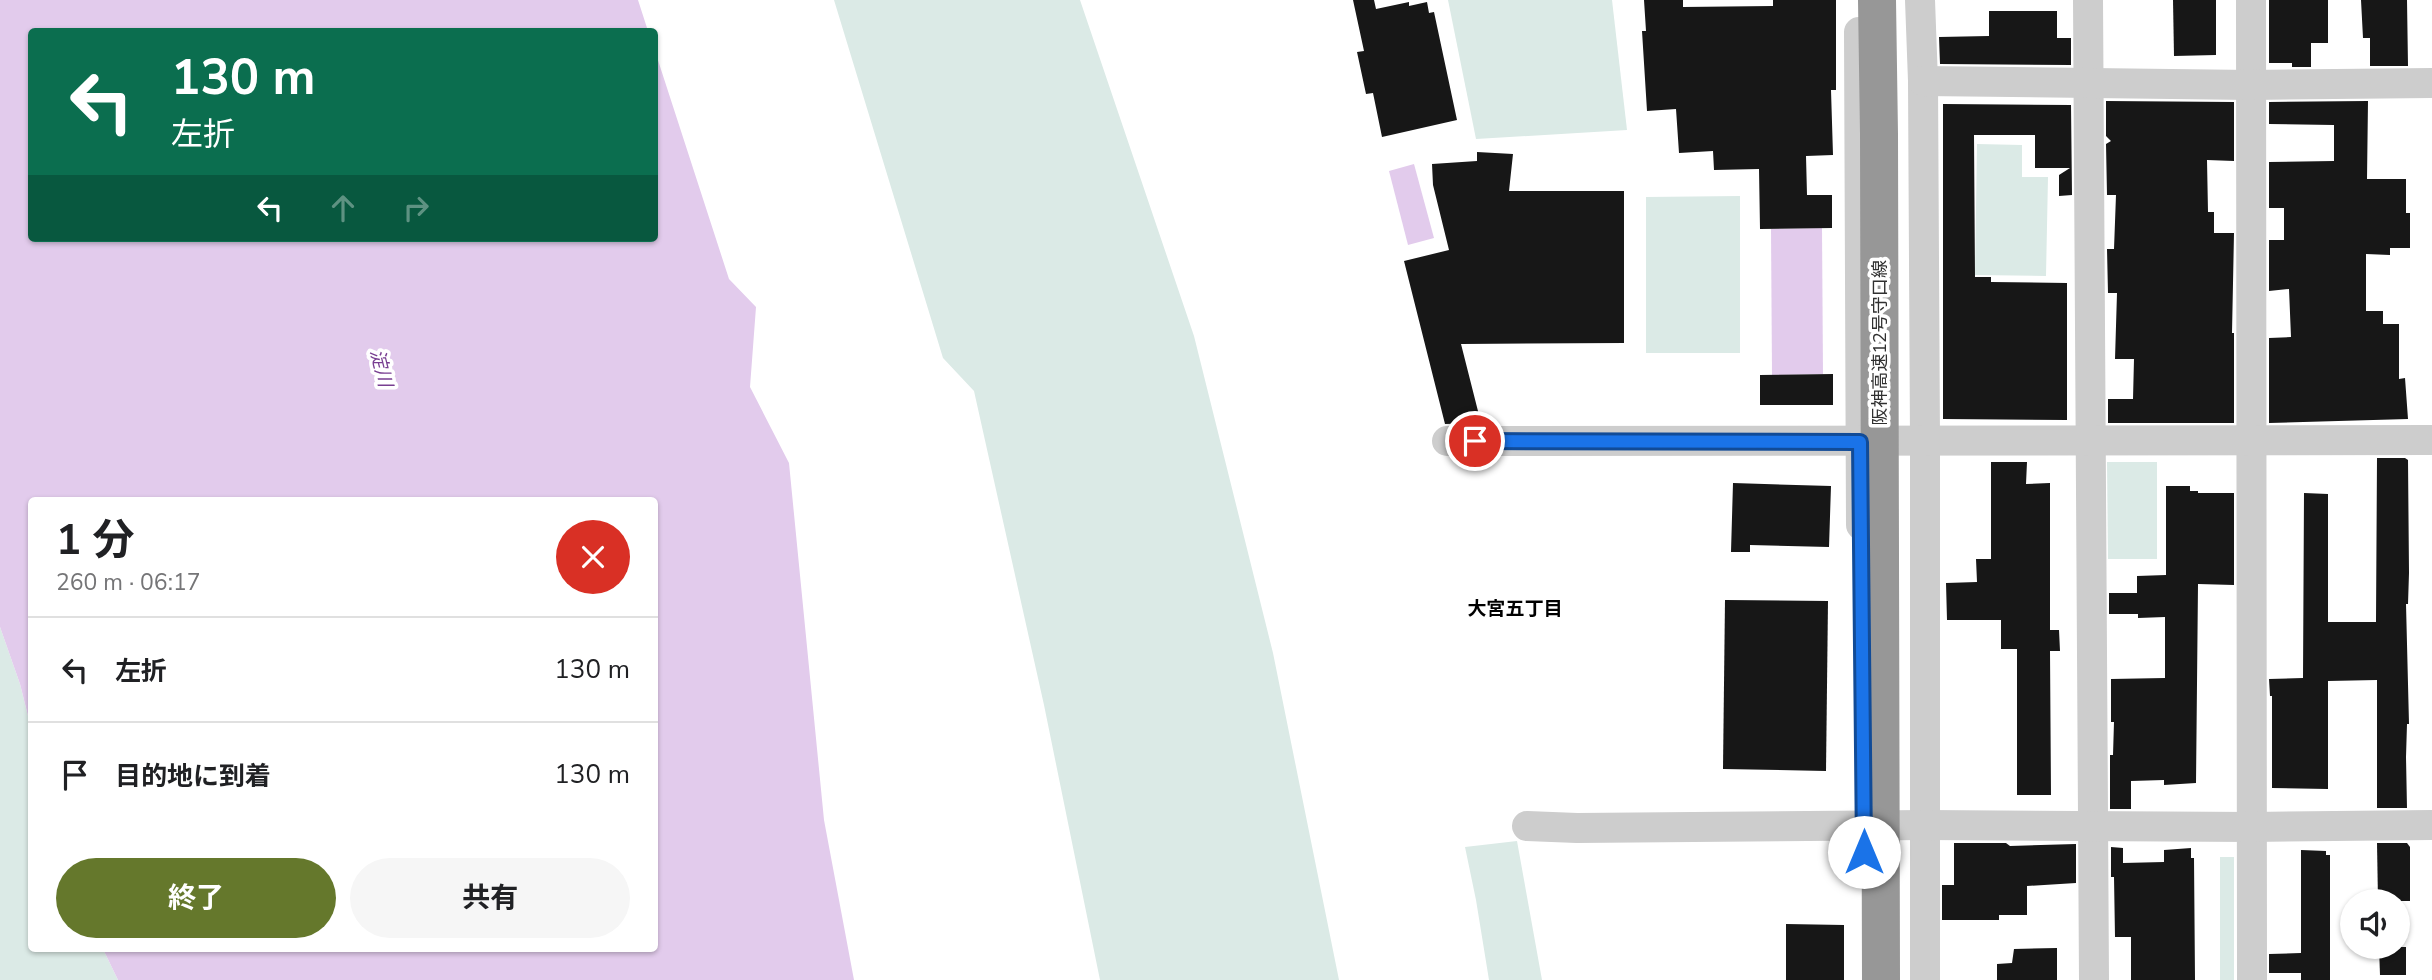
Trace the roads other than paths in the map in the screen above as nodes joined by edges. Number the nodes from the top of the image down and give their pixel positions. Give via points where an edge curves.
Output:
1 (1858, 0) edge
2 (1877, 0) edge
3 (1902, 0) edge
4 (1920, 0) edge
5 (2088, 0) edge
6 (2251, 0) edge
7 (1923, 81) junction
8 (2088, 82) junction
9 (2424, 83) edge
10 (2251, 85) junction
11 (2252, 439) junction
12 (2432, 440) edge
13 (1447, 441) dead end
14 (1925, 441) junction
15 (2091, 441) junction
16 (1860, 442) junction
17 (1926, 825) junction
18 (2432, 825) edge
19 (1527, 826) dead end
20 (2094, 826) junction
21 (1864, 827) junction
22 (2252, 827) junction
23 (1864, 980) edge
24 (1881, 980) edge
25 (1906, 980) edge
26 (1926, 980) edge
27 (2094, 980) edge
28 (2252, 980) edge

1 - 16 street
2 - 24 highway, 阪神高速12号守口線, bridge
3 - 25 highway, 阪神高速12号守口線
4 - 7 street
5 - 8 street
6 - 10 street
7 - 8 street
7 - 14 street
8 - 10 street
8 - 15 street
9 - 10 street
10 - 11 street
11 - 12 street
11 - 15 street
11 - 22 street
13 - 16 street
14 - 15 street
14 - 16 street
14 - 17 street
15 - 20 street
16 - 21 street
17 - 20 street
17 - 21 street
17 - 26 street
18 - 22 street
19 - 21 street
20 - 22 street
20 - 27 street
21 - 23 street
22 - 28 street

